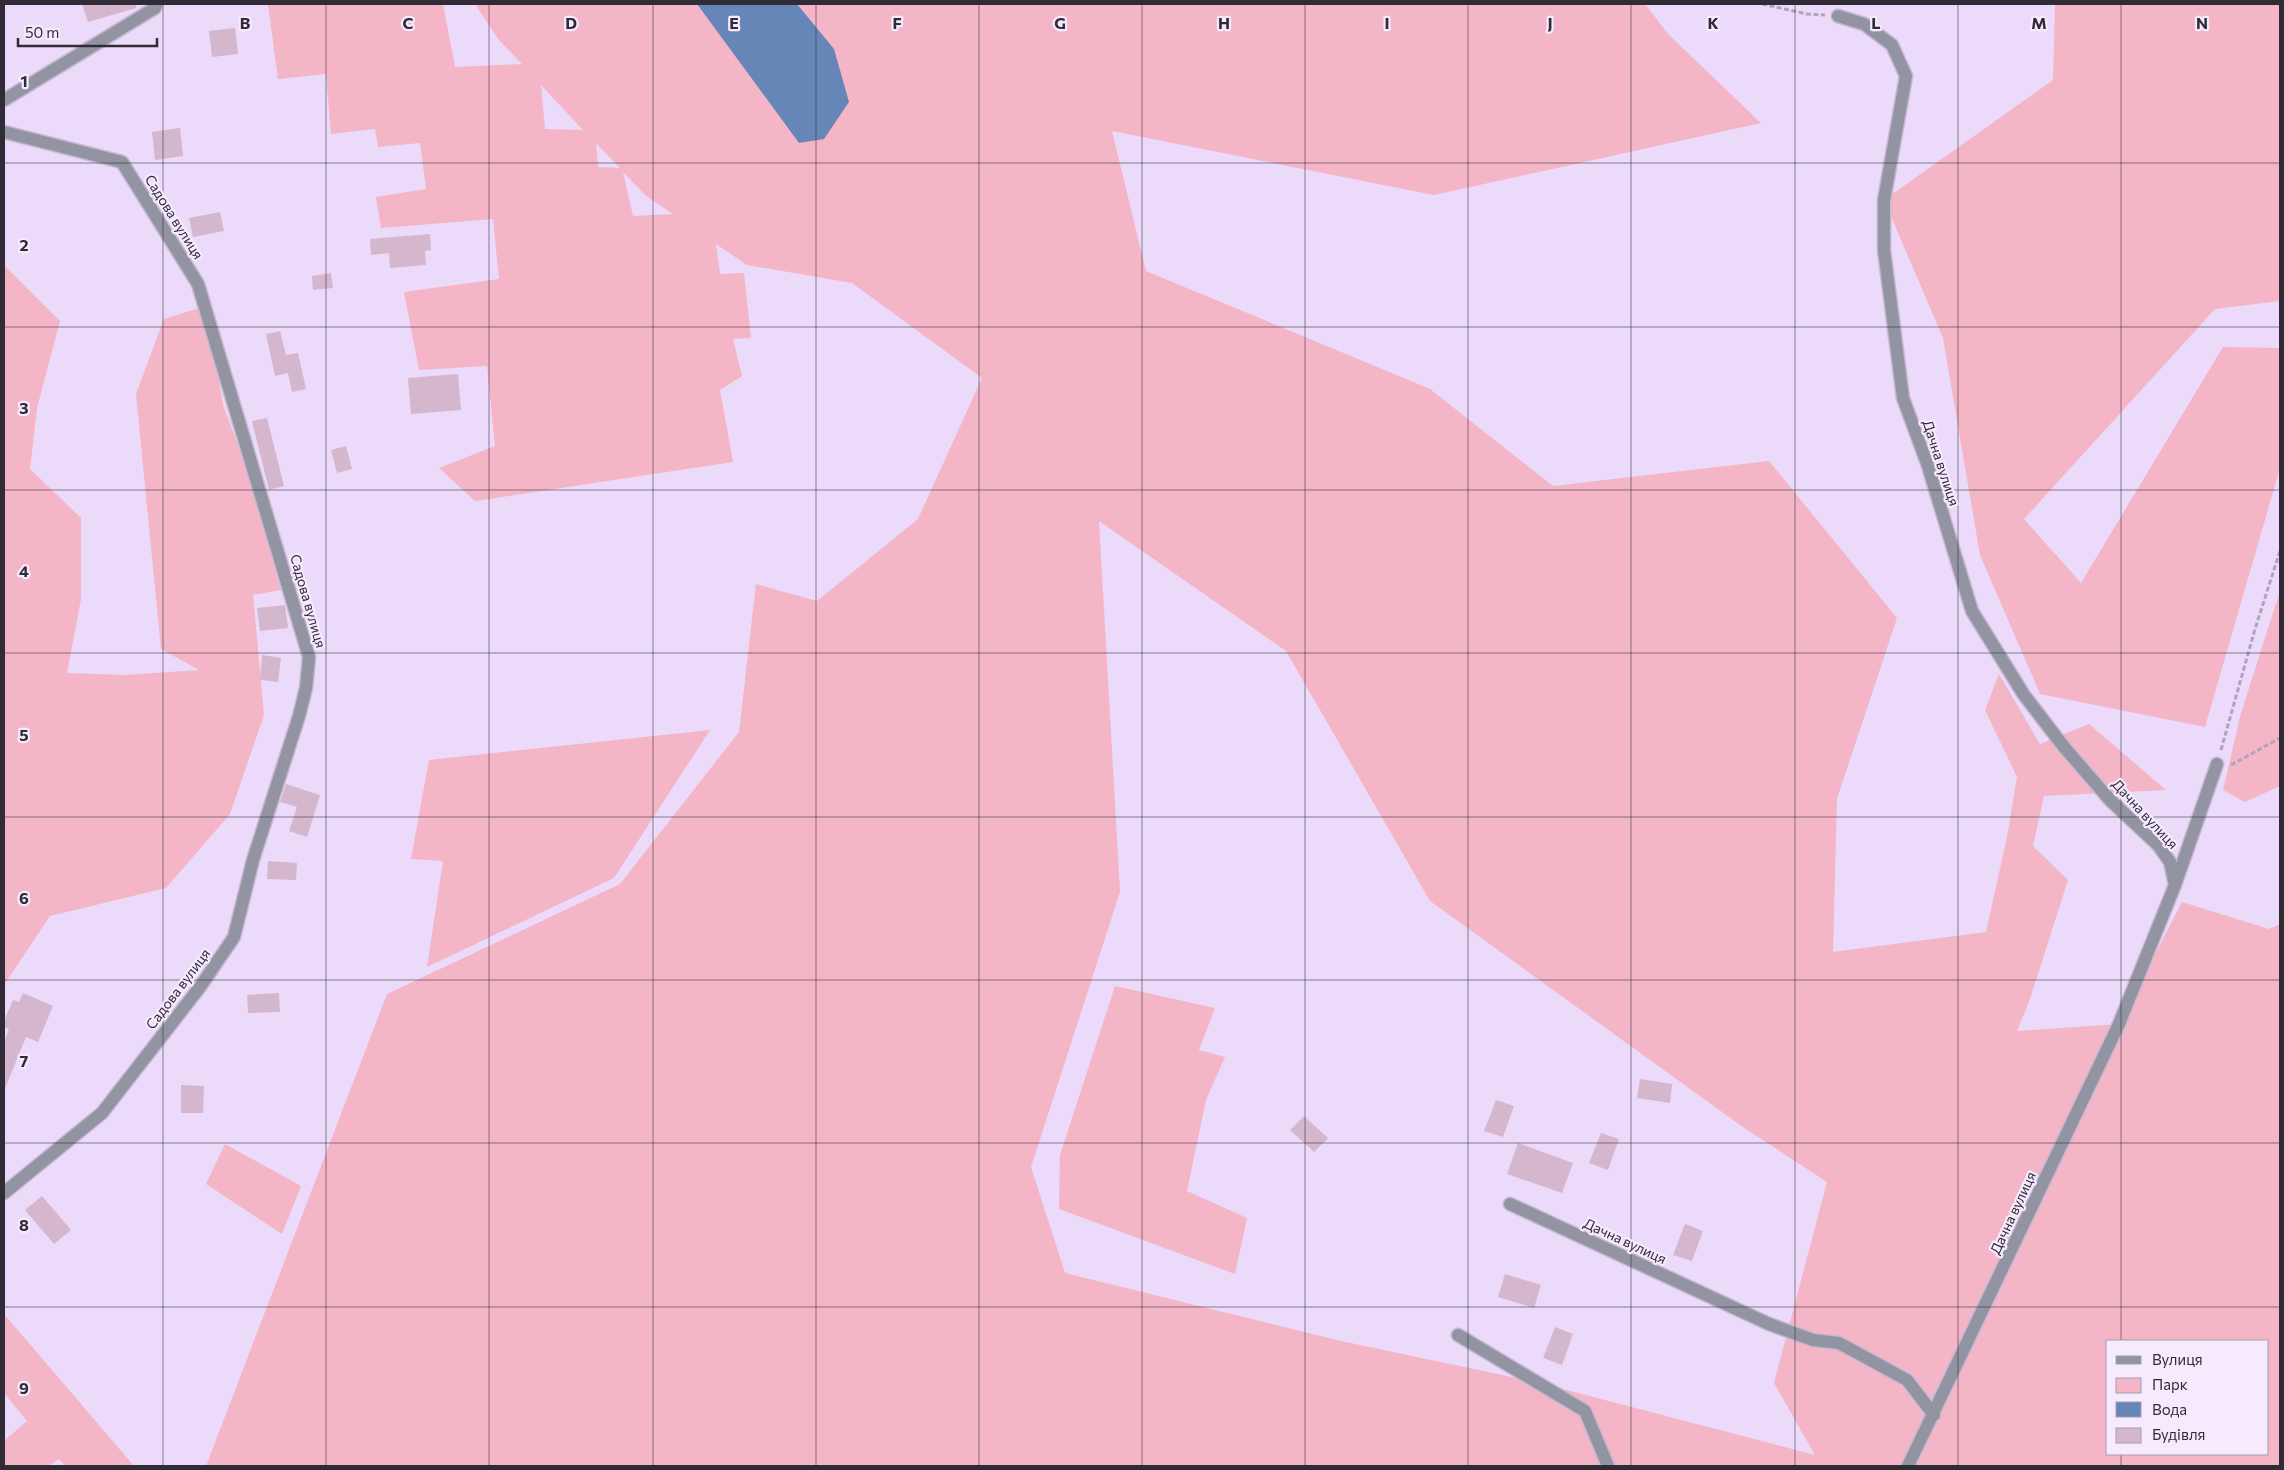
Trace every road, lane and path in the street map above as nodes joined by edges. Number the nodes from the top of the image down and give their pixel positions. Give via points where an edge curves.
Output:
1 (156, 4) edge
2 (1762, 4) edge
3 (1838, 16) joint
4 (4, 100) edge
5 (4, 132) edge
6 (2280, 551) edge
7 (2280, 738) edge
8 (2217, 764) junction
9 (2174, 885) junction
10 (4, 1193) edge
11 (1510, 1204) dead end
12 (1458, 1334) dead end
13 (1934, 1415) junction
14 (1608, 1466) edge
15 (1908, 1466) edge

1 - 4 street via 155,8
2 - 3 path via 1807,14
3 - 9 street, Дачна вулиця via 1864,24 1892,45 1906,76 1884,200 1884,250 1903,398 1928,466 1972,611 2024,695 2064,747 2110,800 2158,845 2170,862
5 - 10 street, Садова вулиця via 122,162 198,284 309,657 299,716 253,860 234,937 200,987 102,1114
6 - 8 path
7 - 8 path via 2232,765
8 - 9 street, Дачна вулиця
9 - 13 street, Дачна вулиця via 2119,1024
11 - 13 street, Дачна вулиця via 1769,1324 1813,1340 1839,1343 1907,1380
12 - 14 street via 1585,1411
13 - 15 street, Дачна вулиця

